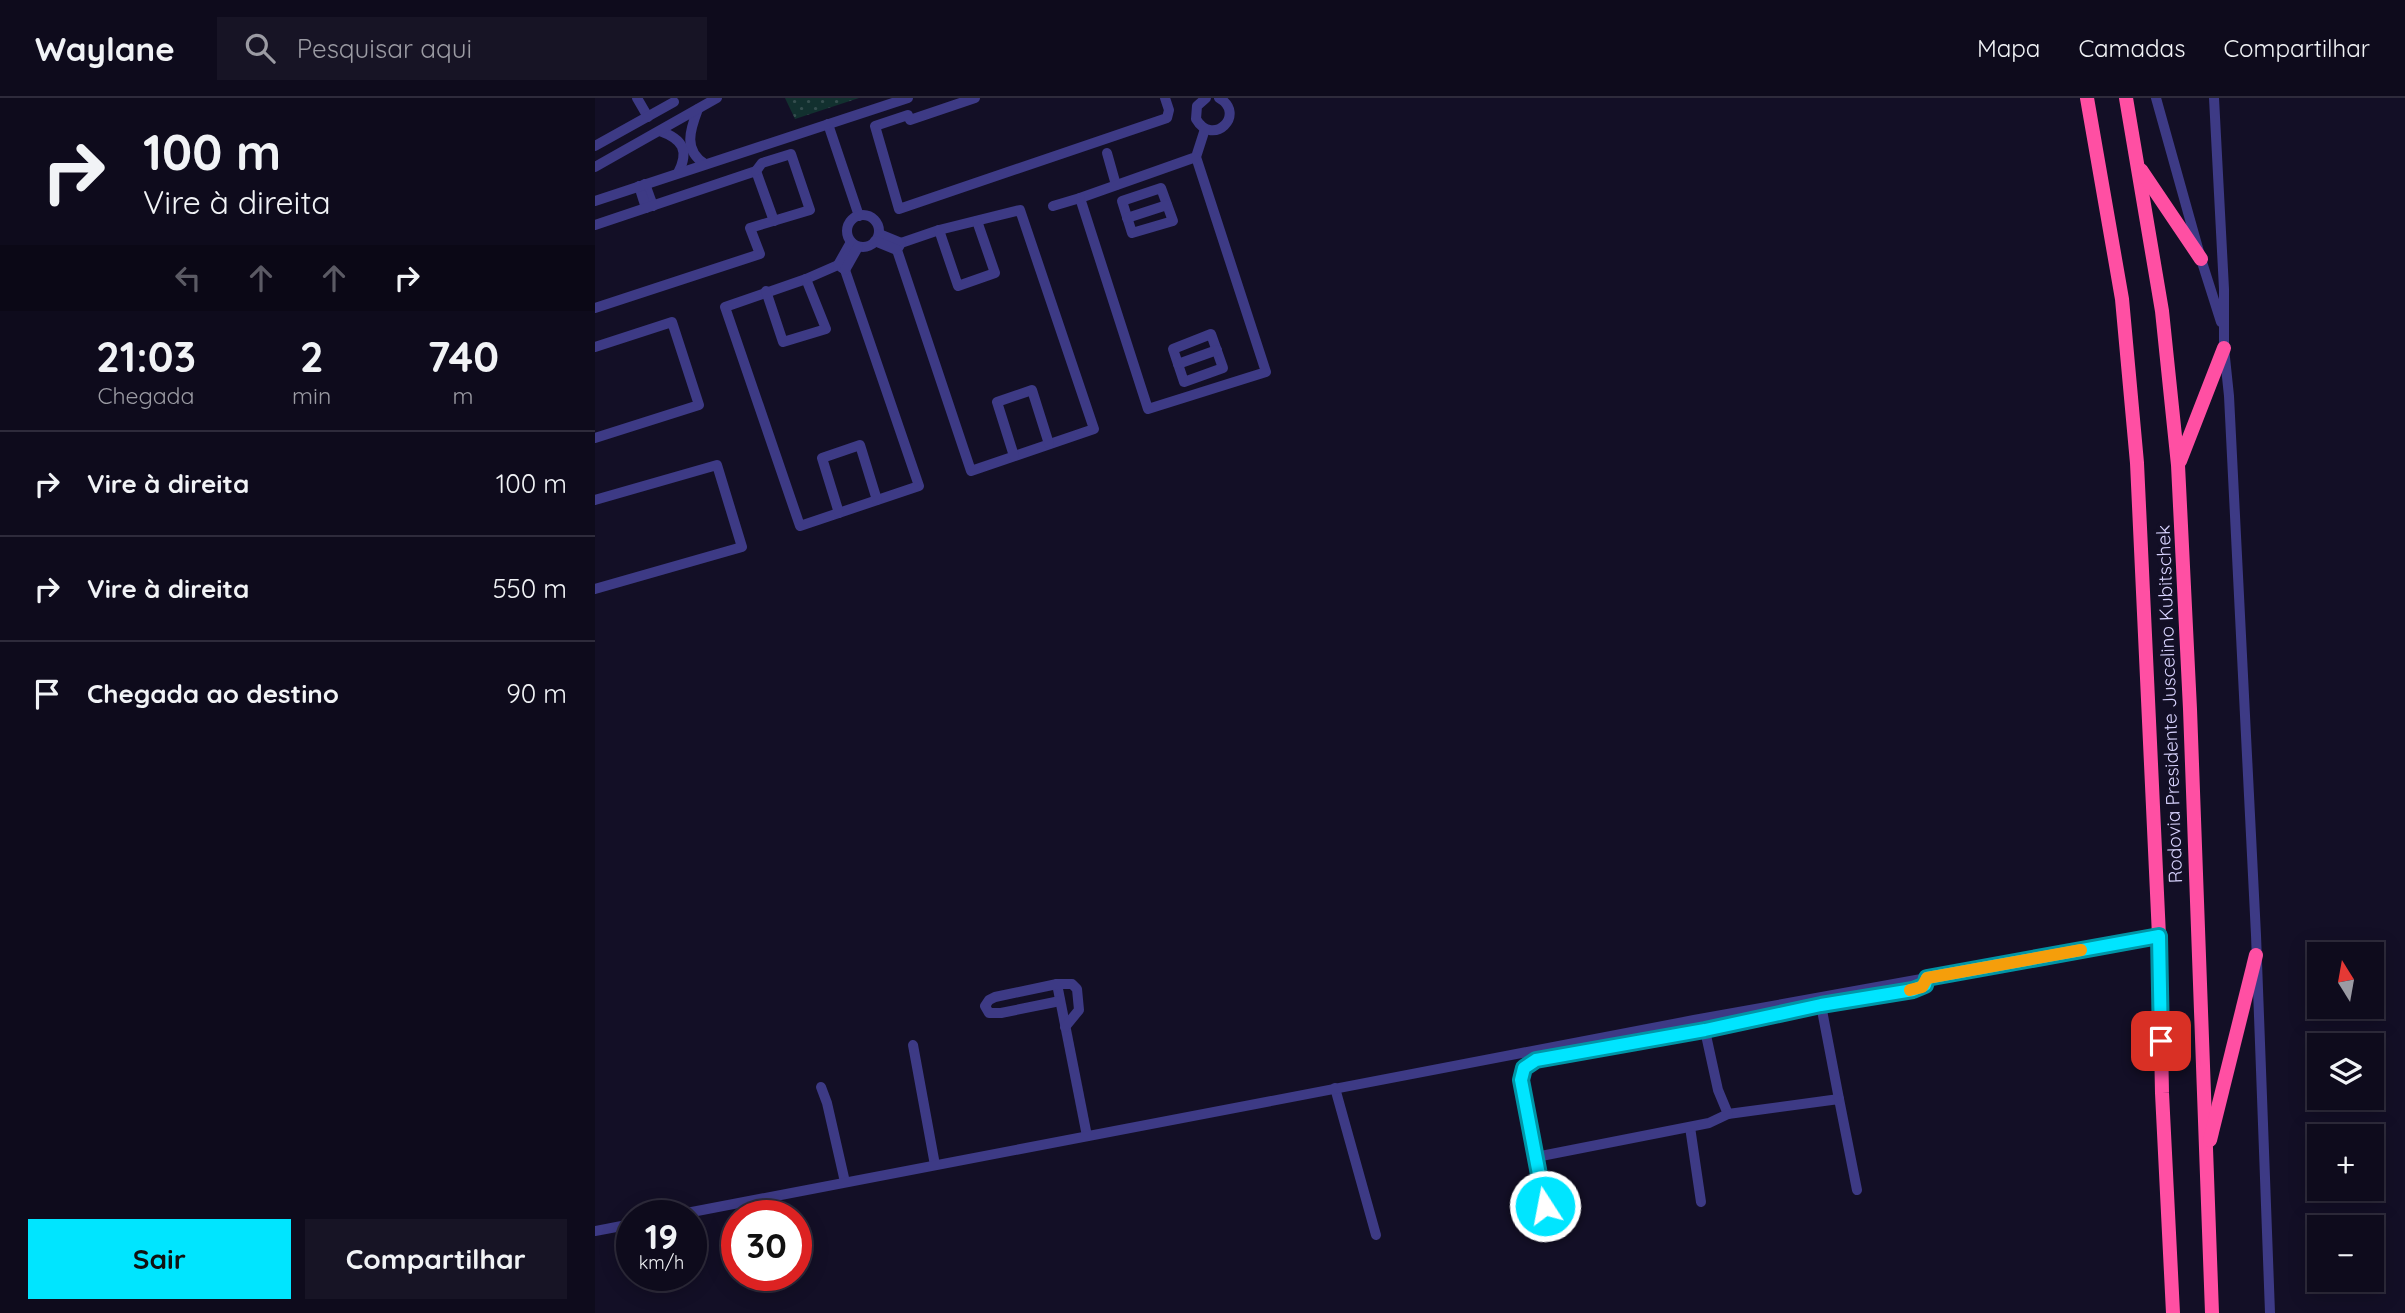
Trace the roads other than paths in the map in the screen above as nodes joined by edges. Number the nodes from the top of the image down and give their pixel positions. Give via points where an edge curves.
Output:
1 (637, 98) edge
2 (717, 98) edge
3 (908, 98) edge
4 (975, 98) edge
5 (1165, 98) edge
6 (1206, 98) edge
7 (1219, 98) edge
8 (2087, 98) edge
9 (2126, 98) edge
10 (2156, 98) edge
11 (2214, 98) edge
12 (674, 102) dead end
13 (698, 109) junction
14 (647, 117) junction
15 (828, 124) junction
16 (1205, 129) junction
17 (660, 131) junction
18 (595, 146) edge
19 (1107, 153) dead end
20 (1196, 157) junction
21 (705, 164) junction
22 (595, 167) edge
23 (2139, 167) junction
24 (756, 171) junction
25 (678, 173) junction
26 (1137, 178) junction
27 (642, 185) junction
28 (1116, 185) junction
29 (1142, 194) junction
30 (1080, 198) junction
31 (595, 201) edge
32 (1167, 205) junction
33 (1053, 206) dead end
34 (650, 207) junction
35 (859, 216) junction
36 (1127, 218) junction
37 (774, 221) junction
38 (977, 221) junction
39 (595, 225) edge
40 (939, 230) junction
41 (877, 238) junction
42 (854, 244) junction
43 (899, 247) junction
44 (2201, 259) junction
45 (842, 268) junction
46 (806, 279) junction
47 (767, 291) junction
48 (595, 308) edge
49 (2224, 332) junction
50 (595, 347) edge
51 (2224, 348) junction
52 (1217, 350) junction
53 (1178, 364) junction
54 (1202, 375) junction
55 (1207, 389) junction
56 (595, 438) edge
57 (1049, 444) junction
58 (1013, 456) junction
59 (2178, 465) junction
60 (595, 500) edge
61 (877, 500) junction
62 (839, 513) junction
63 (595, 589) edge
64 (2159, 936) junction
65 (2256, 955) junction
66 (1927, 978) junction
67 (1057, 984) junction
68 (1060, 1001) junction
69 (1821, 1005) junction
70 (1702, 1019) junction
71 (1065, 1027) junction
72 (1705, 1030) junction
73 (913, 1045) dead end
74 (821, 1087) dead end
75 (1335, 1088) junction
76 (1839, 1100) junction
77 (1728, 1114) junction
78 (1690, 1127) junction
79 (1087, 1136) junction
80 (2206, 1155) junction
81 (1536, 1157) junction
82 (935, 1165) junction
83 (845, 1182) junction
84 (1857, 1190) dead end
85 (1701, 1202) dead end
86 (1545, 1206) dead end
87 (707, 1209) edge
88 (616, 1227) edge
89 (595, 1231) edge
90 (1376, 1235) dead end
91 (2173, 1313) edge
92 (2212, 1313) edge
93 (2270, 1313) edge

1 - 14 street
2 - 13 street
3 - 15 street
4 - 5 street via 910,120 908,115 875,126 899,209 1167,118 1170,110
6 - 16 street via 1196,112
7 - 16 street via 1229,106 1227,123 1213,131
8 - 64 highway, Rodovia Presidente Juscelino Kubitschek via 2122,299 2137,463
9 - 23 highway, Rodovia Presidente Juscelino Kubitschek
10 - 44 street
11 - 49 street
12 - 14 street
13 - 17 street
13 - 21 street via 689,132 698,160
14 - 18 street
15 - 21 street
15 - 35 street
16 - 20 street
17 - 22 street
17 - 25 street via 676,137 682,146 684,162
19 - 28 street
20 - 26 street
20 - 55 street via 1266,372
21 - 25 street
23 - 44 highway
23 - 59 highway, Rodovia Presidente Juscelino Kubitschek via 2162,311
24 - 34 street
24 - 37 street
24 - 37 street via 762,163 791,154 810,209
25 - 27 street
26 - 28 street
26 - 29 street
27 - 31 street
27 - 34 street
28 - 30 street
29 - 32 street via 1161,188
29 - 36 street via 1122,201
30 - 33 street
30 - 55 street via 1148,409
32 - 36 street
32 - 36 street via 1173,221 1132,233
34 - 39 street
35 - 41 street via 877,224
35 - 42 street via 846,230
37 - 48 street via 750,228 760,254
38 - 40 street
38 - 40 street via 995,273 958,286
38 - 57 street via 1020,209 1094,429
40 - 43 street
41 - 42 street via 863,248
41 - 43 street
42 - 45 street
43 - 58 street via 971,471
44 - 49 street
45 - 46 street
45 - 61 street via 919,486
46 - 47 street
46 - 47 street via 826,330 783,342
47 - 62 street via 726,307 800,526
49 - 51 street
50 - 56 street via 672,322 699,405
51 - 59 highway
51 - 65 street
52 - 53 street
52 - 53 street via 1211,334 1173,349
52 - 54 street via 1223,368
53 - 54 street via 1184,382
54 - 55 street
57 - 58 street
57 - 58 street via 1032,390 997,402
59 - 80 highway, Rodovia Presidente Juscelino Kubitschek
60 - 63 street via 717,465 742,548
61 - 62 street
61 - 62 street via 860,445 823,458
64 - 66 street
64 - 91 highway, Rodovia Presidente Juscelino Kubitschek
65 - 80 highway
65 - 93 street
66 - 69 street via 1925,985 1913,990
66 - 70 street
67 - 68 street
67 - 68 street via 995,997 985,1006 994,1013
67 - 71 street via 1072,984 1077,989 1079,1010
68 - 71 street
69 - 72 street
69 - 76 street
70 - 72 street
70 - 75 street
71 - 79 street
72 - 77 street
72 - 81 street via 1528,1064 1521,1080
73 - 82 street
74 - 83 street
75 - 79 street
75 - 90 street
76 - 77 street
76 - 84 street
77 - 78 street
78 - 81 street
78 - 85 street
79 - 82 street
80 - 92 highway, Rodovia Presidente Juscelino Kubitschek
81 - 86 street
82 - 83 street
83 - 87 street
88 - 89 street

